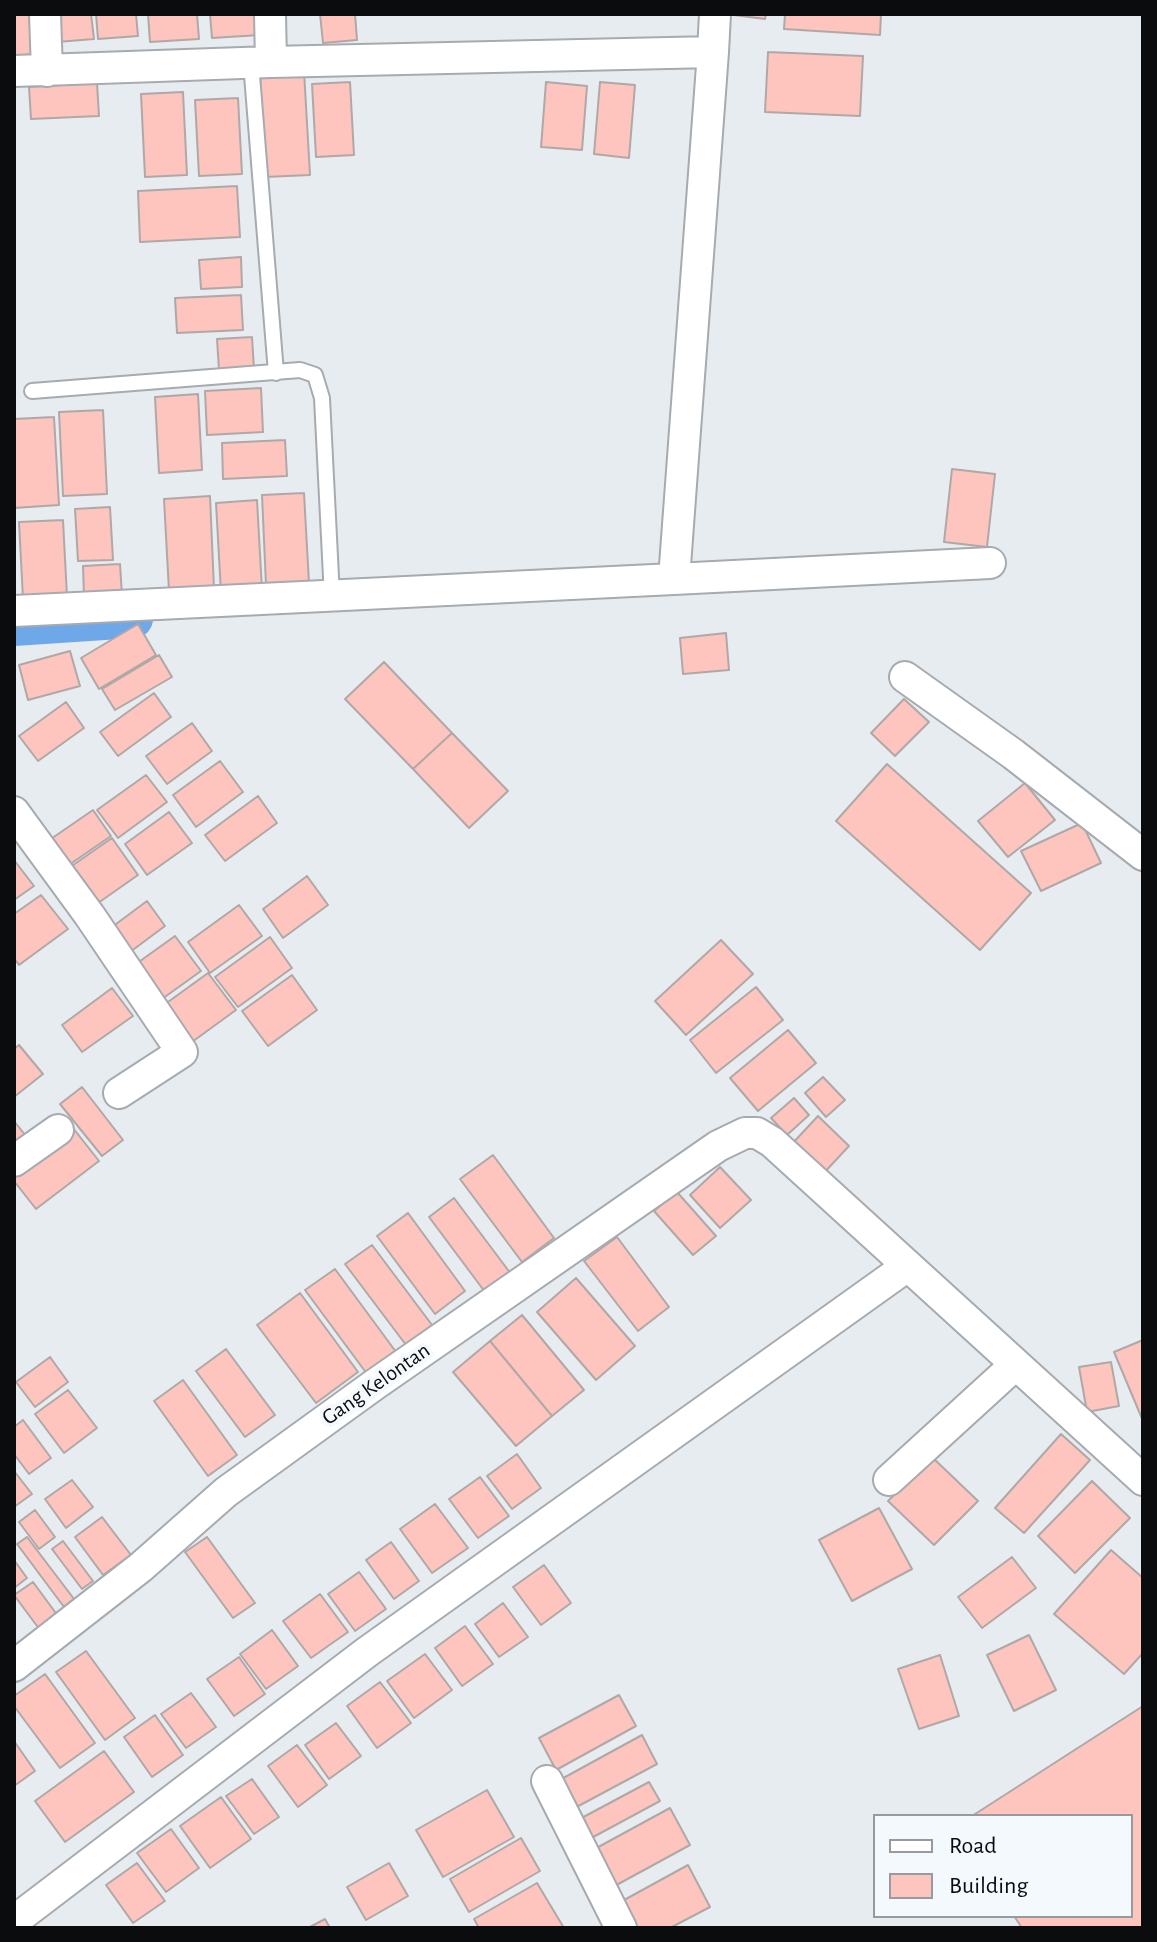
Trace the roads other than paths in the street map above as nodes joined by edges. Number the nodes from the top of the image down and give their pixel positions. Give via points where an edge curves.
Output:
1 (45, 14) edge
2 (270, 14) edge
3 (715, 14) edge
4 (713, 52) junction
5 (261, 62) junction
6 (14, 71) edge
7 (47, 71) junction
8 (276, 373) junction
9 (32, 391) dead end
10 (990, 563) dead end
11 (674, 579) junction
12 (332, 598) junction
13 (14, 611) edge
14 (905, 677) dead end
15 (14, 812) edge
16 (1143, 855) edge
17 (119, 1093) dead end
18 (58, 1130) dead end
19 (14, 1161) edge
20 (906, 1267) junction
21 (1015, 1365) junction
22 (889, 1480) dead end
23 (1143, 1480) edge
24 (14, 1666) edge
25 (547, 1781) dead end
26 (14, 1921) edge
27 (621, 1928) edge

1 - 7 street
2 - 5 street
3 - 4 street
4 - 5 street
4 - 11 street
5 - 7 street
5 - 8 lane
6 - 7 street
8 - 9 lane
8 - 12 lane via 309,371 320,385
10 - 11 street
11 - 12 street
12 - 13 street
14 - 16 street
15 - 17 street via 182,1052
18 - 19 street
20 - 21 street
20 - 24 street, Gang Kelontan via 772,1142 745,1133 718,1146 226,1492 141,1567
20 - 26 street via 367,1652
21 - 22 street
21 - 23 street
25 - 27 street

